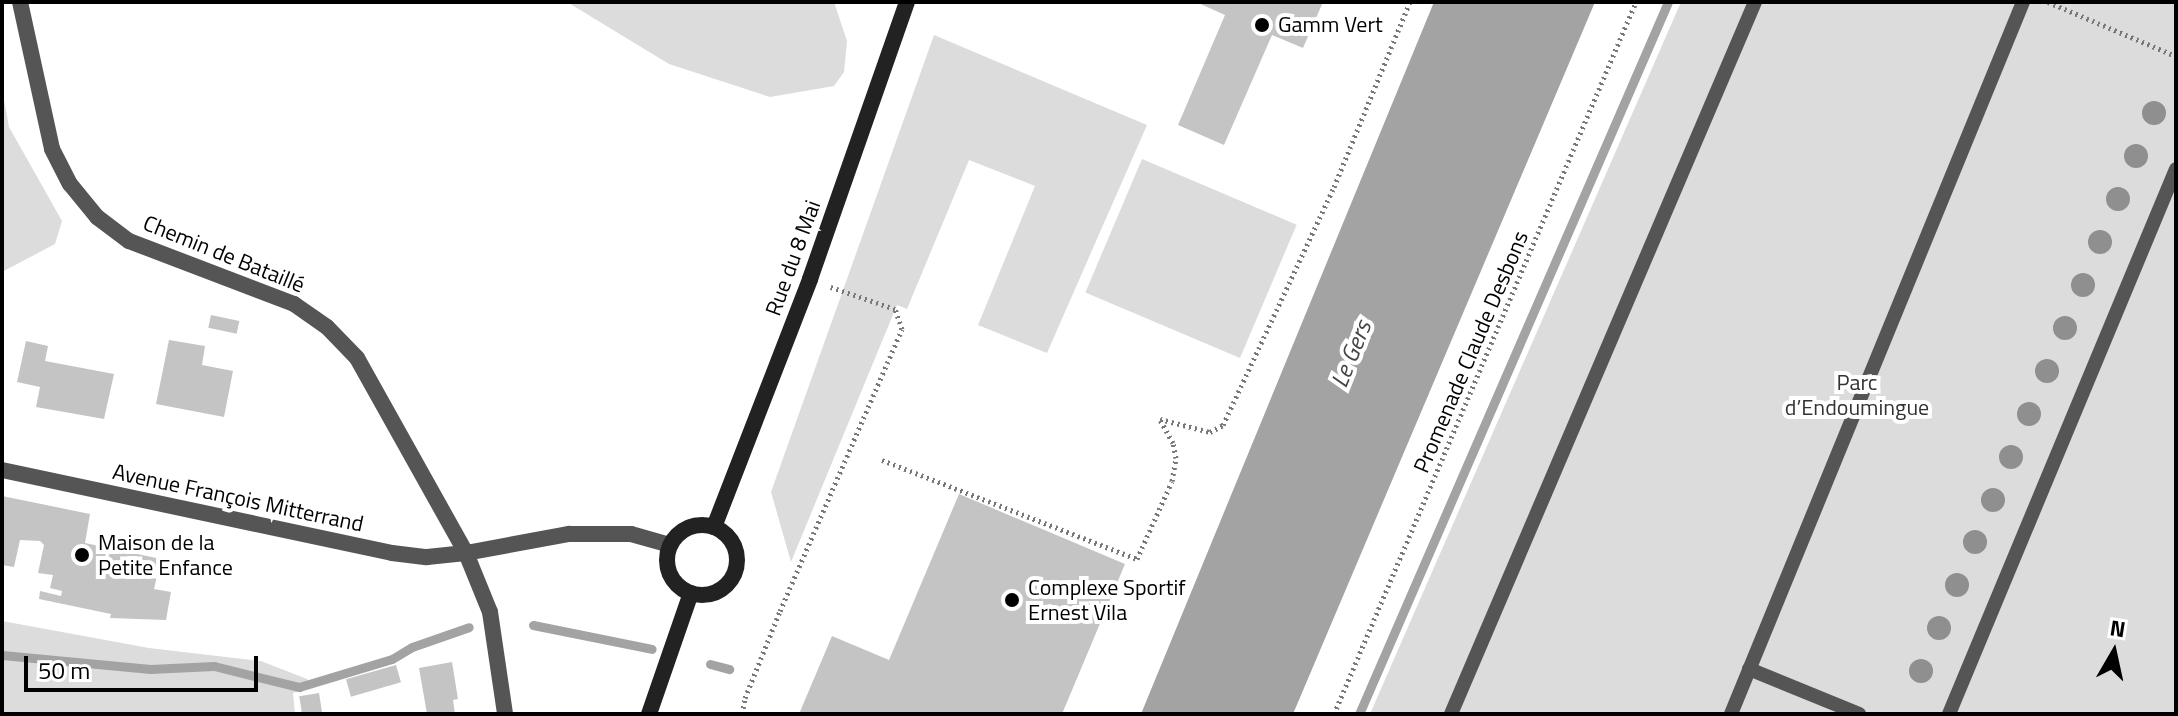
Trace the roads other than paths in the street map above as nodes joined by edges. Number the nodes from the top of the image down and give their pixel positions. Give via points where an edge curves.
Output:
1 (20, 2) edge
2 (907, 2) edge
3 (1755, 2) edge
4 (2023, 2) edge
5 (2176, 169) edge
6 (2, 470) edge
7 (714, 527) junction
8 (670, 545) junction
9 (466, 553) junction
10 (691, 593) junction
11 (1749, 669) junction
12 (505, 714) edge
13 (649, 714) edge
14 (1451, 714) edge
15 (1731, 714) edge
16 (1859, 714) edge
17 (1949, 714) edge

1 - 9 street, Chemin de Bataillé via 52,149 70,184 97,217 129,241 294,304 327,327 357,358
2 - 7 street, Rue du 8 Mai via 810,279
3 - 14 lane
4 - 11 lane
5 - 17 lane
6 - 9 street, Avenue François Mitterrand via 392,553
7 - 8 street via 684,530
7 - 10 street via 736,550 735,572 712,594
8 - 9 street, Avenue François Mitterrand via 631,534 569,534
8 - 10 street via 670,574
9 - 12 street, Chemin de Bataillé via 490,612
10 - 13 street
11 - 15 lane
11 - 16 lane

